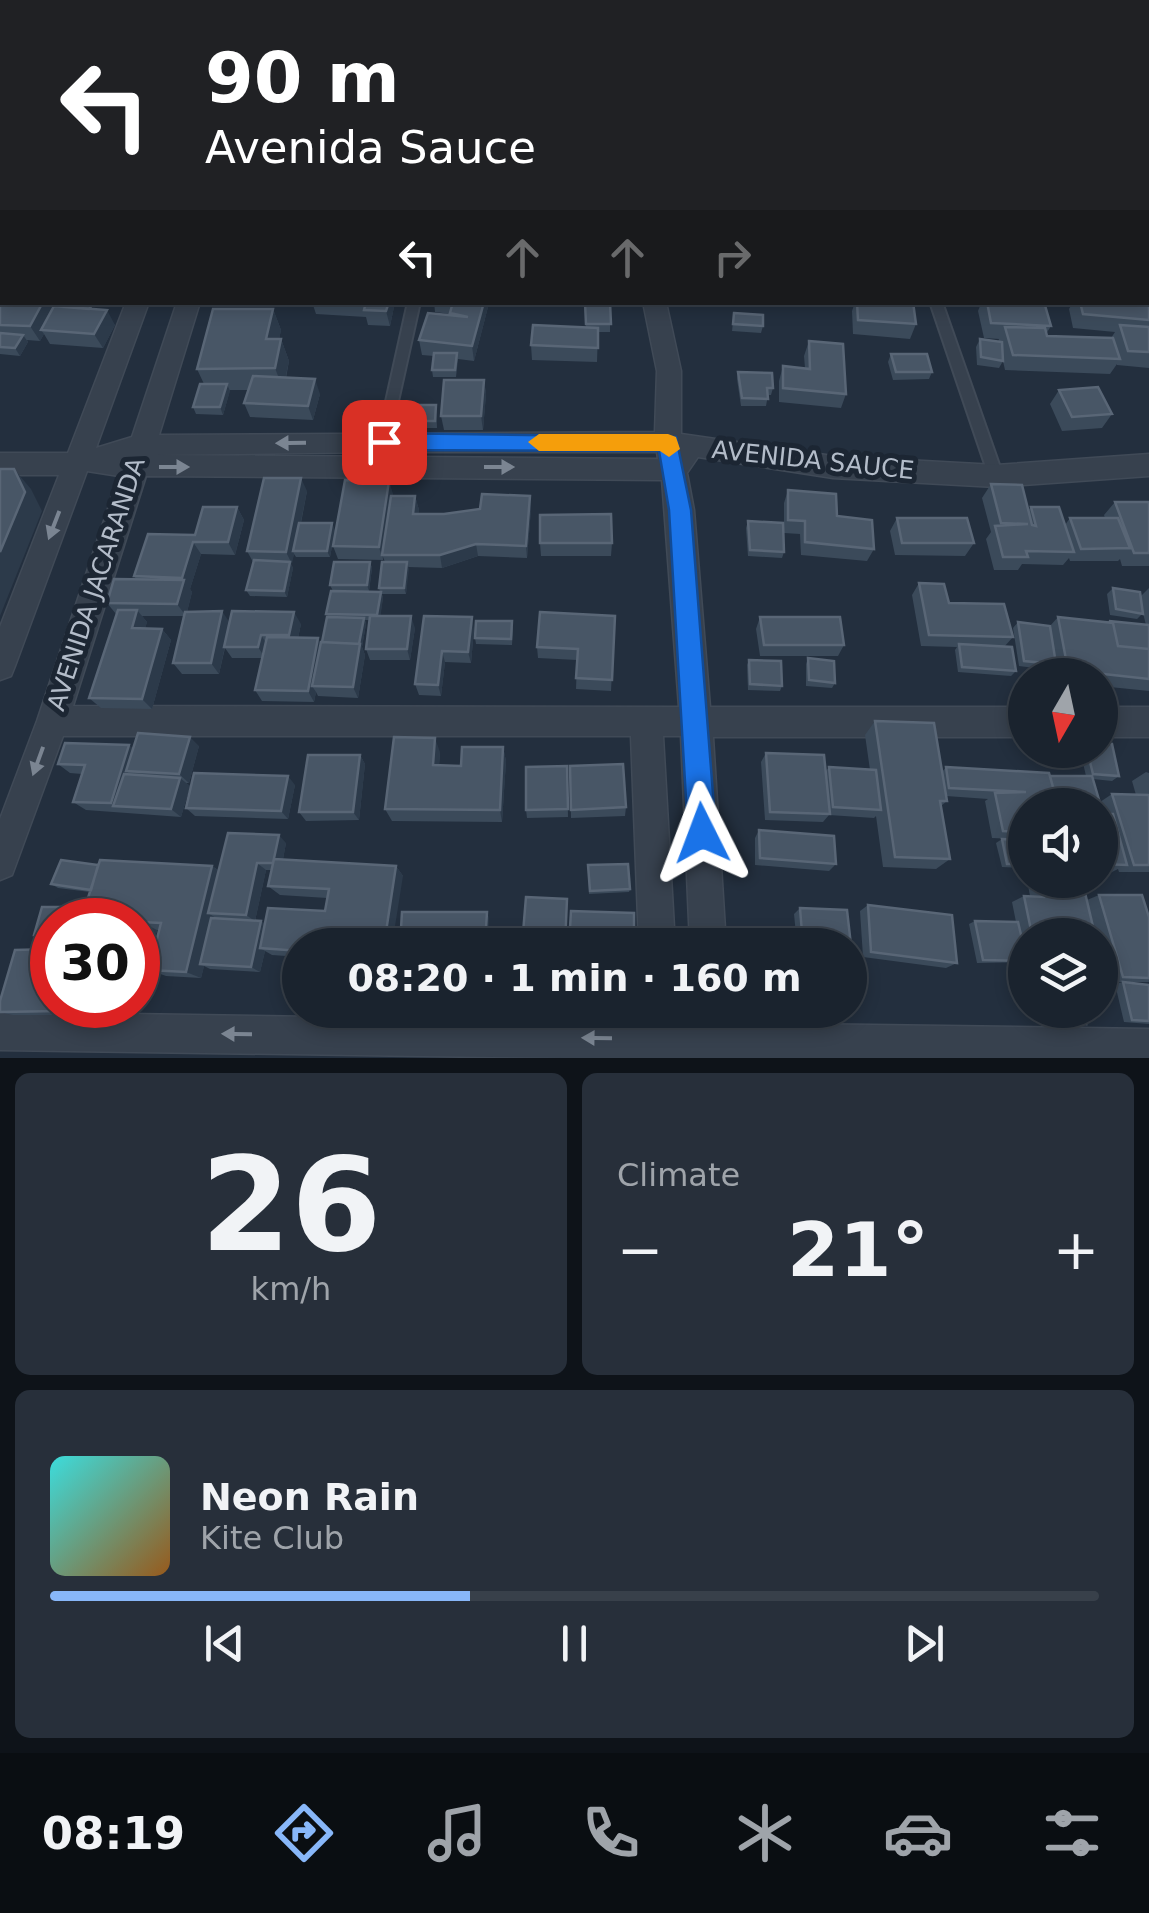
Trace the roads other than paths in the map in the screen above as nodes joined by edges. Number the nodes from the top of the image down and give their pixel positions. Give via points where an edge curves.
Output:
1 (137, 305) edge
2 (188, 305) edge
3 (413, 305) edge
4 (655, 305) edge
5 (937, 305) edge
6 (384, 442) junction
7 (136, 456) junction
8 (670, 456) junction
9 (0, 464) edge
10 (77, 464) junction
11 (1149, 465) edge
12 (996, 476) junction
13 (0, 666) edge
14 (646, 720) junction
15 (696, 720) junction
16 (53, 721) junction
17 (1008, 722) edge
18 (1118, 722) edge
19 (1149, 722) edge
20 (0, 863) edge
21 (656, 928) edge
22 (707, 928) edge
23 (0, 1031) edge
24 (661, 1036) edge
25 (712, 1037) edge
26 (1149, 1048) edge

1 - 10 street
2 - 7 street, AVENIDA JACARANDA
3 - 6 lane
4 - 8 street via 669,371
5 - 12 lane
6 -> 7 street, AVENIDA SAUCE
6 - 8 street, AVENIDA SAUCE
7 -> 8 street
7 - 10 street
7 - 16 street, AVENIDA JACARANDA
8 - 12 street, AVENIDA SAUCE via 698,446 833,467
8 - 15 street
9 - 10 street
10 -> 13 street
11 - 12 street, AVENIDA SAUCE
14 - 15 street
14 - 16 street
14 - 21 street
15 - 17 street
15 - 22 street
16 -> 20 street, AVENIDA JACARANDA
18 - 19 street
24 -> 23 street
24 - 25 street
25 - 26 street

